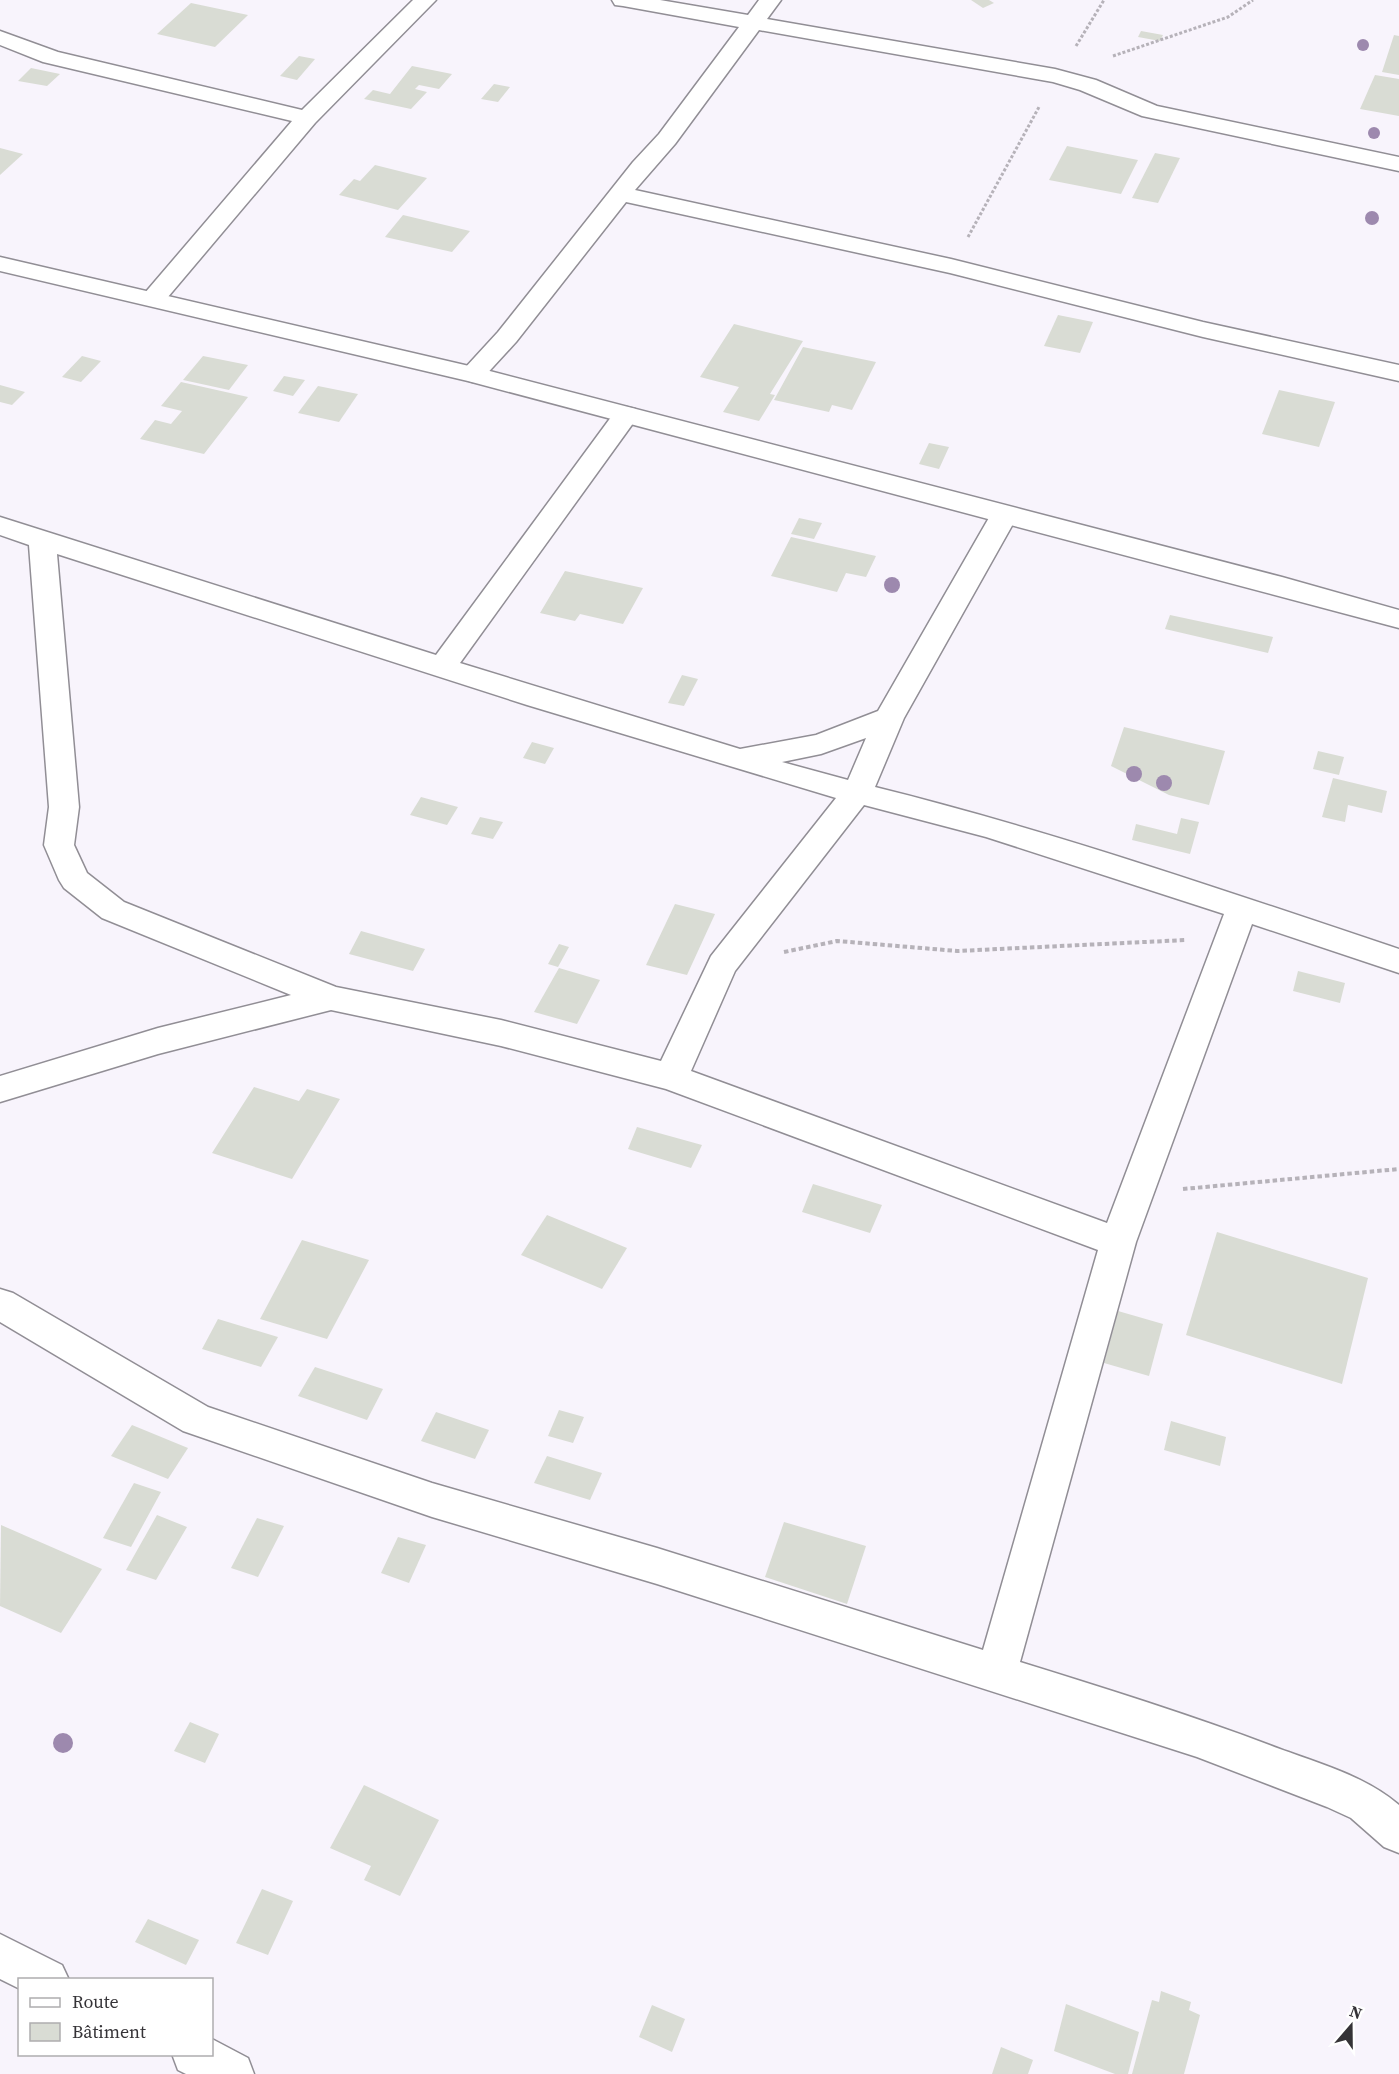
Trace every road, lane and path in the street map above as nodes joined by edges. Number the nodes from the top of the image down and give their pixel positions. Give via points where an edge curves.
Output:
1 (424, 0) edge
2 (623, 0) edge
3 (770, 0) edge
4 (1104, 0) edge
5 (1254, 0) edge
6 (753, 21) junction
7 (0, 38) edge
8 (1055, 76) junction
9 (307, 118) junction
10 (1399, 164) edge
11 (621, 194) junction
12 (0, 264) edge
13 (951, 266) junction
14 (153, 299) junction
15 (1399, 373) edge
16 (473, 374) junction
17 (626, 415) junction
18 (1004, 515) junction
19 (0, 526) edge
20 (42, 540) junction
21 (1399, 619) edge
22 (443, 666) junction
23 (889, 718) junction
24 (739, 759) junction
25 (858, 792) junction
26 (1237, 923) junction
27 (1399, 961) edge
28 (722, 965) junction
29 (330, 998) junction
30 (670, 1077) junction
31 (0, 1089) edge
32 (1399, 1169) edge
33 (1137, 1193) junction
34 (1118, 1242) junction
35 (0, 1304) edge
36 (996, 1673) junction
37 (1382, 1804) edge
38 (1399, 1832) edge
39 (0, 1956) edge
40 (43, 1978) edge
41 (196, 2056) edge
42 (232, 2074) edge

1 - 9 street
2 - 6 street
3 - 6 street
4 - 8 path
5 - 8 path via 1228,17
6 - 8 street
6 - 11 street via 667,139
7 - 9 street via 51,57
8 - 10 street via 1150,111
8 - 13 path via 1009,167
9 - 14 street
11 - 13 street
11 - 16 street
12 - 14 street
13 - 15 street
14 - 16 street
16 - 17 street
17 - 18 street
17 - 22 street
18 - 21 street
18 - 23 street
19 - 20 street
20 - 22 street
20 - 29 street via 64,807 59,845 75,880 113,910
22 - 24 street
23 - 24 street via 821,744
23 - 25 street
24 - 25 street
25 - 26 street via 1020,836
25 - 28 street
26 - 27 street
26 - 28 path via 1090,943 957,951 837,941
26 - 33 street
28 - 30 street
29 - 30 street via 501,1033
29 - 31 street via 158,1041
30 - 34 street
32 - 33 path
33 - 34 street
34 - 36 street
35 - 36 street via 196,1419 432,1500
36 - 37 street via 1197,1737
37 - 38 street
39 - 40 street
41 - 42 street

